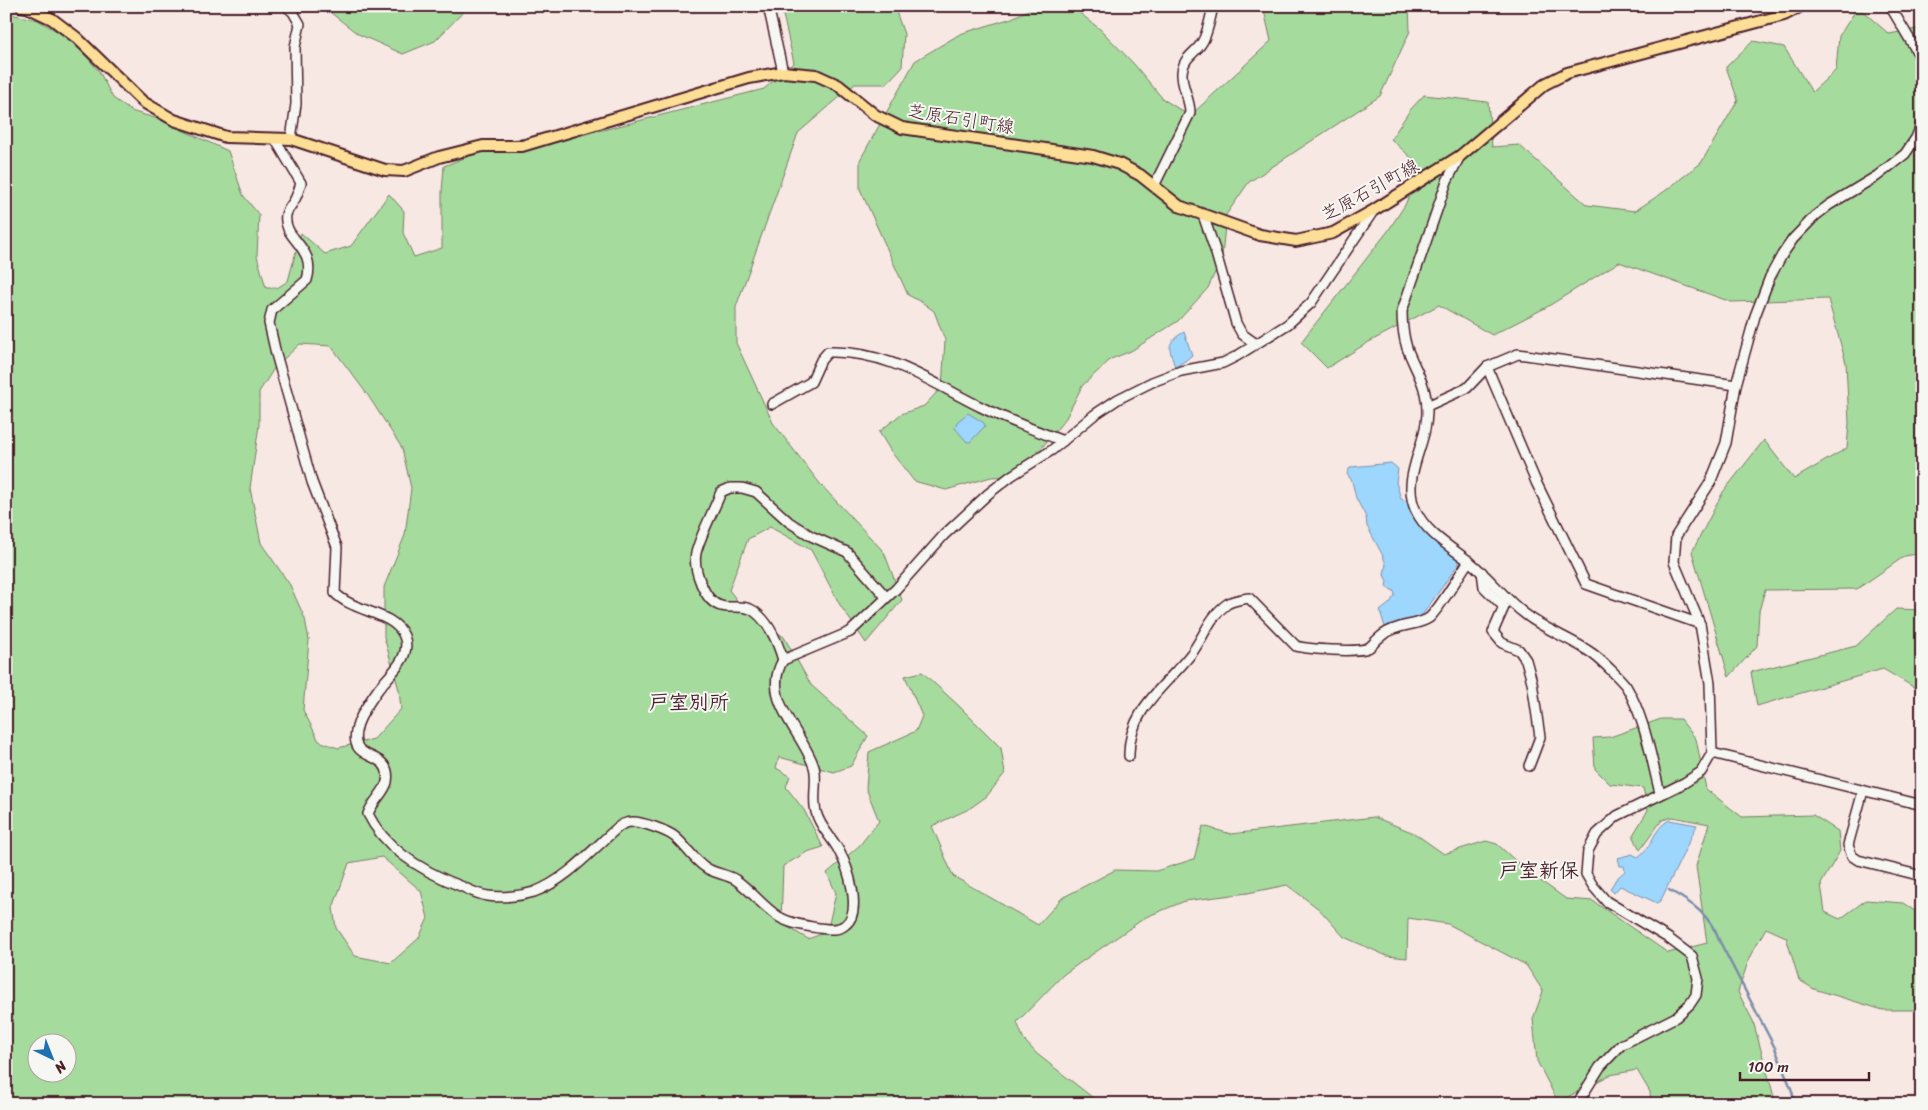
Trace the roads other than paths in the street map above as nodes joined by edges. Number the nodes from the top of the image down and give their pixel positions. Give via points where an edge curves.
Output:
1 (21, 6) edge
2 (286, 6) edge
3 (768, 6) edge
4 (1213, 6) edge
5 (1802, 6) edge
6 (1890, 6) edge
7 (1922, 65) edge
8 (783, 72) junction
9 (1922, 123) edge
10 (291, 139) junction
11 (275, 140) junction
12 (1460, 156) junction
13 (1154, 186) junction
14 (1374, 210) junction
15 (1203, 215) junction
16 (1256, 344) junction
17 (1487, 367) junction
18 (1736, 385) junction
19 (772, 404) dead end
20 (1427, 406) junction
21 (1063, 441) junction
22 (1469, 561) junction
23 (1482, 572) junction
24 (886, 597) junction
25 (1700, 624) junction
26 (783, 660) junction
27 (1712, 753) junction
28 (1129, 756) dead end
29 (1529, 766) dead end
30 (1864, 791) junction
31 (1660, 793) junction
32 (1922, 805) edge
33 (1922, 876) edge
34 (1577, 1104) edge

1 - 11 main road, 芝原石引町線 via 58,24 77,38 142,102 174,120 226,137
2 - 10 street via 300,24 295,47 296,104
3 - 8 street
4 - 13 street via 1202,43 1186,58 1182,71 1190,113
5 - 12 main road, 芝原石引町線 via 1784,15 1567,73 1545,84
6 - 7 street
8 - 10 main road, 芝原石引町線 via 749,78 548,140 522,146 483,146 439,157 404,171 385,170
8 - 13 main road, 芝原石引町線 via 816,75 838,85 875,115 902,128 1094,156 1119,164
9 - 18 street via 1905,154 1877,176 1829,205 1793,239 1770,277 1755,316
10 - 11 main road, 芝原石引町線
11 - 26 street via 301,183 286,213 286,228 310,262 308,280 272,310 269,323 312,482 337,547 335,593 353,606 392,622 404,634 406,644 401,662 361,717 354,741 357,748 381,760 386,767 387,782 368,814 374,827 390,844 436,877 488,896 516,895 534,892 564,876 616,828 634,822 653,826 674,836 703,866 733,878 780,918 824,929 844,926 851,918 854,901 850,878 839,849 821,826 816,812 815,769 781,707 775,681
12 - 14 main road, 芝原石引町線
12 - 20 street via 1447,181 1402,311 1402,327 1423,382
13 - 15 main road, 芝原石引町線 via 1179,206
14 - 15 main road, 芝原石引町線 via 1333,233 1296,241 1260,235
14 - 16 street via 1311,303 1288,324
15 - 16 street via 1236,323 1242,334
16 - 21 street via 1223,362 1152,382 1094,415
17 - 18 street via 1518,354
17 - 20 street via 1467,388
17 - 25 street via 1536,482 1586,584
18 - 25 street via 1726,443 1710,483 1676,536 1674,562
19 - 21 street via 811,382 828,352 860,353 917,373 989,411
20 - 22 street via 1411,479 1411,496 1421,520 1441,541
21 - 24 street via 988,494
22 - 23 street
22 - 28 street via 1430,617 1381,636 1368,648 1350,651 1296,646 1249,598 1228,604 1212,619 1191,654 1136,719
23 - 29 street via 1484,587 1504,607 1492,632 1502,642 1520,650 1532,682 1540,737
23 - 31 street via 1496,589 1526,614 1587,650 1625,684 1646,736
24 - 26 street via 850,632
24 - 26 street via 847,552 789,522 756,492 730,488 721,492 696,554 698,576 708,597 719,606 754,610 766,622
25 - 27 street via 1710,683
27 - 30 street
27 - 31 street via 1701,772
30 - 32 street
30 - 33 street via 1848,845 1852,856
31 - 34 street via 1617,816 1597,834 1588,851 1586,874 1606,901 1692,956 1698,978 1696,995 1676,1017 1621,1045 1600,1067

